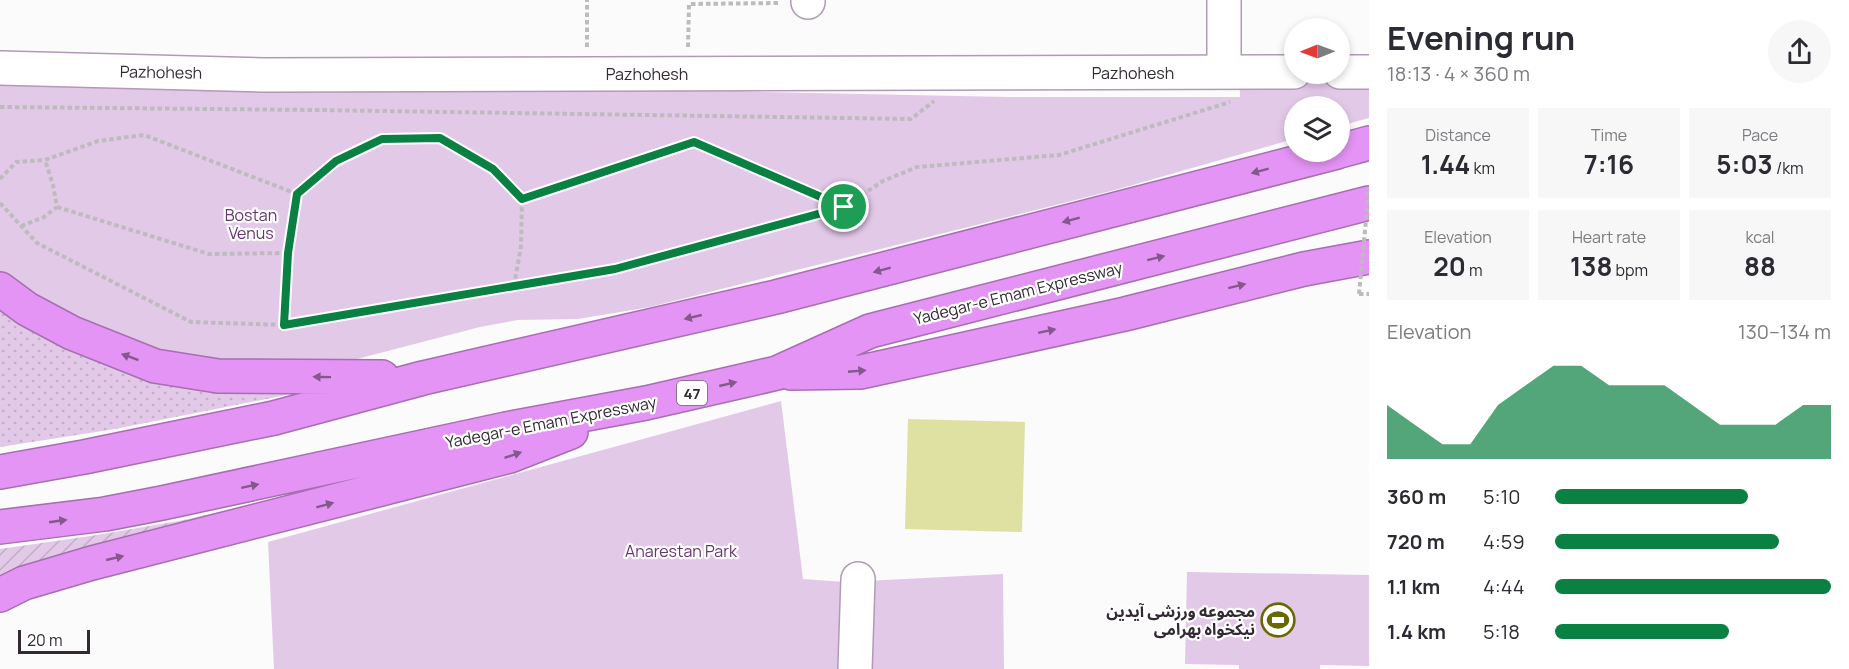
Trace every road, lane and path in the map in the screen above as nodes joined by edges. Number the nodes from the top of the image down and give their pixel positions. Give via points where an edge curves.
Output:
1 (587, 0) edge
2 (1224, 0) edge
3 (808, 1) edge
4 (0, 68) edge
5 (1350, 72) edge
6 (1369, 72) edge
7 (587, 74) junction
8 (688, 74) junction
9 (1284, 74) edge
10 (1227, 87) junction
11 (936, 99) dead end
12 (0, 107) edge
13 (1369, 143) edge
14 (1350, 148) edge
15 (45, 160) junction
16 (1296, 162) edge
17 (0, 179) edge
18 (1369, 188) edge
19 (297, 194) junction
20 (522, 199) junction
21 (0, 203) edge
22 (1369, 203) edge
23 (57, 207) junction
24 (844, 207) junction
25 (21, 226) junction
26 (288, 253) junction
27 (1369, 257) edge
28 (514, 286) junction
29 (0, 289) edge
30 (1369, 294) edge
31 (284, 325) junction
32 (777, 374) junction
33 (423, 378) junction
34 (646, 403) junction
35 (0, 472) edge
36 (0, 527) edge
37 (858, 579) dead end
38 (0, 595) edge
39 (855, 669) edge

1 - 7 path
2 - 10 street
3 - 8 path via 689,4
4 - 7 street, Pazhohesh via 264,75
5 - 6 street
7 - 8 street, Pazhohesh
8 - 10 street, Pazhohesh
9 - 10 street, Pazhohesh
10 - 24 path via 1059,155 917,167 883,181
11 - 12 path via 911,119
13 - 14 highway
15 - 17 path via 16,162
15 - 19 path via 98,141 144,135
15 - 23 path
16 -> 33 highway via 776,297
18 - 30 path, bridge via 1359,294
19 - 20 path via 336,161 382,139 440,138 493,169
19 - 26 path
20 - 24 path via 694,142
20 - 28 path via 521,246
21 - 25 path
32 -> 22 highway, Yadegar-e Emam Expressway / 47 via 870,331
23 - 25 path via 44,218
23 - 26 path via 209,254
24 - 28 path via 615,269
25 - 31 path via 37,243 190,322
26 - 31 path
32 -> 27 highway via 861,372
28 - 31 path
33 -> 29 highway via 218,376 155,366 72,333
34 -> 32 highway, Yadegar-e Emam Expressway / 47
33 - 35 highway via 274,418
36 -> 34 highway, Yadegar-e Emam Expressway / 47 via 105,514
38 -> 34 highway via 24,583 92,563 510,456
37 - 39 street

